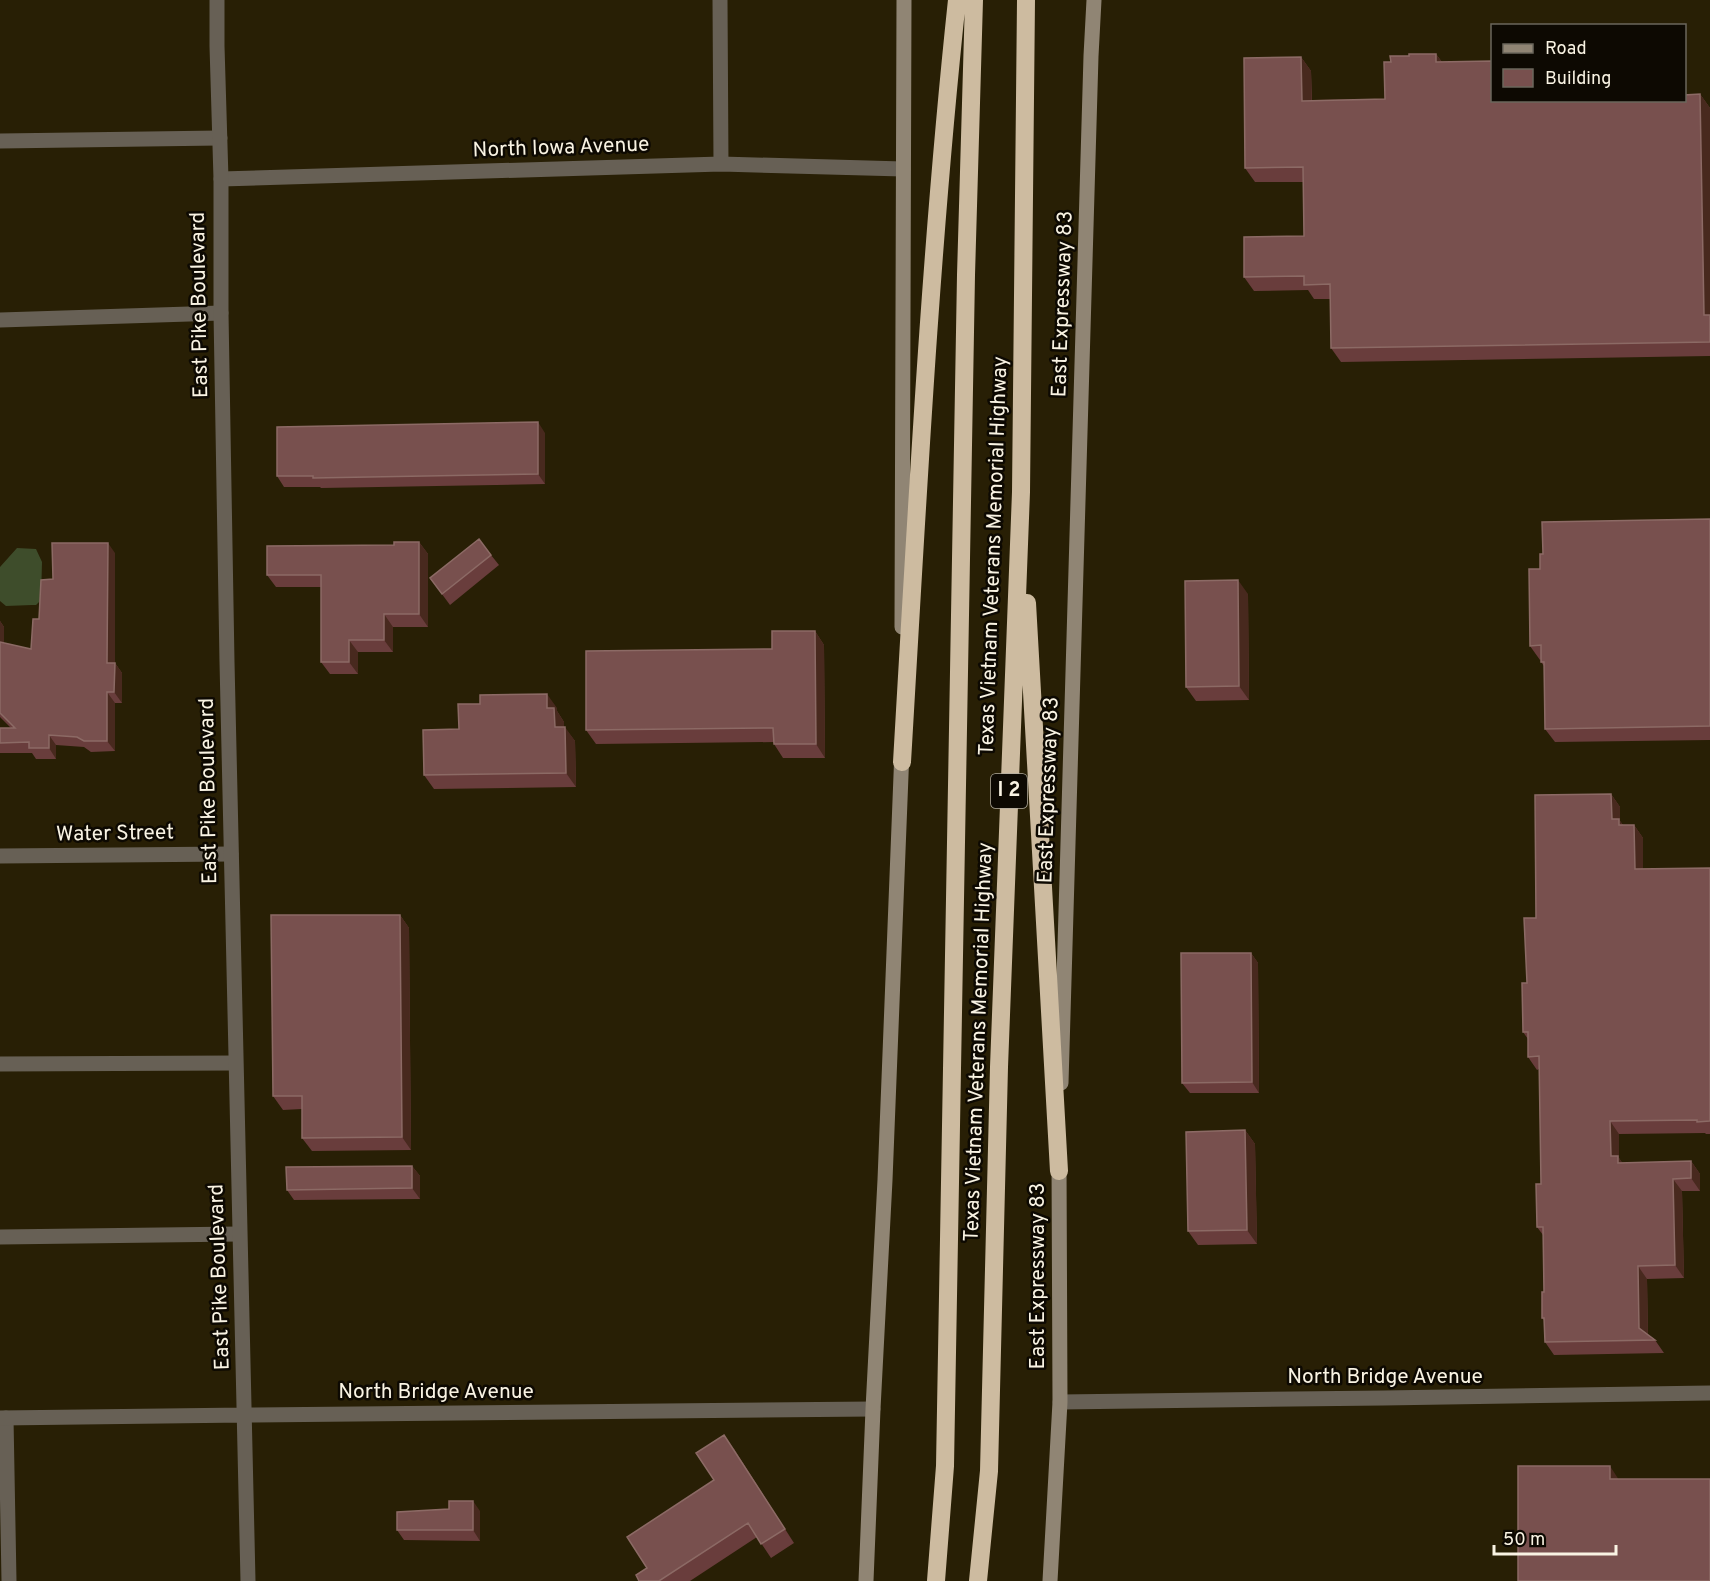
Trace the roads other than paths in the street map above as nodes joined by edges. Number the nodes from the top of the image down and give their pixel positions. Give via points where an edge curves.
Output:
1 (217, 0) edge
2 (720, 0) edge
3 (904, 0) edge
4 (957, 0) edge
5 (974, 0) edge
6 (1026, 0) edge
7 (1094, 0) edge
8 (220, 138) junction
9 (0, 141) edge
10 (721, 164) junction
11 (903, 169) junction
12 (220, 179) junction
13 (220, 313) junction
14 (0, 320) edge
15 (1021, 492) junction
16 (902, 762) junction
17 (231, 854) junction
18 (0, 856) edge
19 (235, 1063) junction
20 (0, 1064) edge
21 (1059, 1171) junction
22 (239, 1234) junction
23 (0, 1237) edge
24 (1710, 1393) edge
25 (1060, 1402) junction
26 (873, 1409) junction
27 (245, 1414) junction
28 (3, 1418) edge
29 (9, 1581) edge
30 (248, 1581) edge
31 (867, 1581) edge
32 (936, 1581) edge
33 (978, 1581) edge
34 (1050, 1581) edge

1 - 8 street, East Pike Boulevard
2 - 10 street
3 - 11 main road
4 - 16 highway via 925,373
5 - 32 highway, Texas Vietnam Veterans Memorial Highway via 946,1454
6 - 15 highway, Texas Vietnam Veterans Memorial Highway / I 2
7 - 21 main road, East Expressway 83
8 - 9 street
8 - 12 street, East Pike Boulevard
10 - 11 street, North Iowa Avenue
10 - 12 street, North Iowa Avenue
11 - 16 main road
12 - 13 street, East Pike Boulevard
13 - 14 street
13 - 17 street, East Pike Boulevard
15 - 21 highway
15 - 33 highway, Texas Vietnam Veterans Memorial Highway / I 2 via 999,1067 989,1472
16 - 26 main road
17 - 18 street, Water Street
17 - 19 street, East Pike Boulevard
19 - 20 street
19 - 22 street, East Pike Boulevard
21 - 25 main road, East Expressway 83
22 - 23 street
22 - 27 street, East Pike Boulevard
24 - 25 street, North Bridge Avenue
25 - 34 main road, East Expressway 83
26 - 27 street, North Bridge Avenue
26 - 31 main road
27 - 28 street, North Bridge Avenue
27 - 30 street, East Pike Boulevard
28 - 29 street

